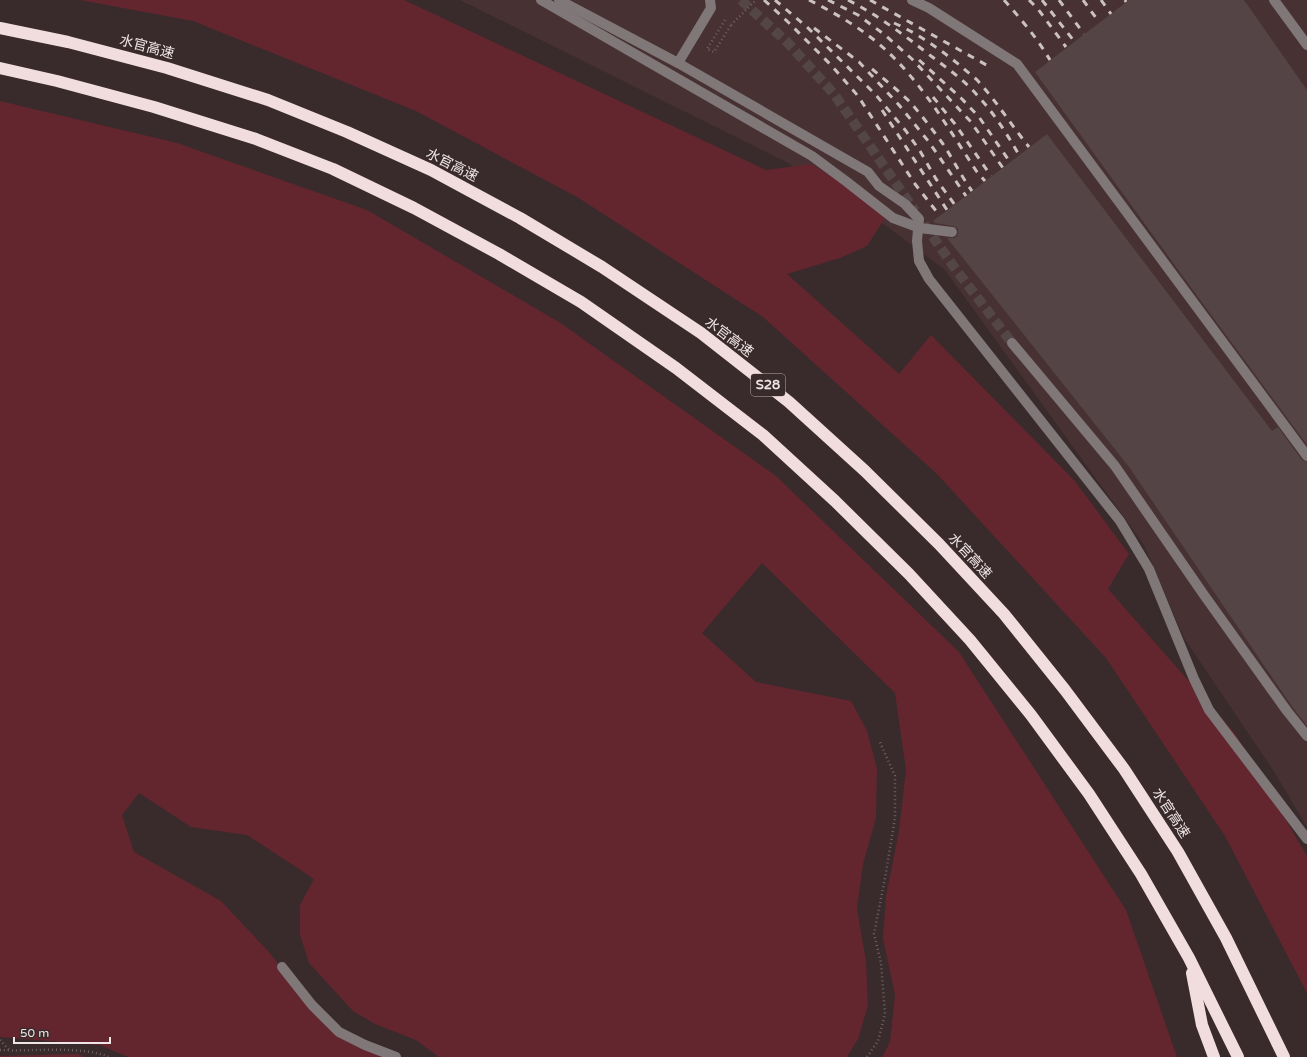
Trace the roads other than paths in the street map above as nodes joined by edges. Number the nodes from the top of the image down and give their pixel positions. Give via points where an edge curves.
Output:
1 (541, 0) edge
2 (559, 0) edge
3 (710, 0) edge
4 (912, 0) edge
5 (1274, 0) edge
6 (0, 28) edge
7 (1307, 45) edge
8 (678, 63) junction
9 (0, 68) edge
10 (952, 232) dead end
11 (1012, 343) tunnel mouth
12 (1307, 456) edge
13 (1307, 736) edge
14 (1307, 839) edge
15 (1189, 958) junction
16 (282, 967) dead end
17 (396, 1057) edge
18 (1214, 1057) edge
19 (1238, 1057) edge
20 (1284, 1057) edge

1 - 10 lane, bridge via 812,156 893,218 920,228
2 - 8 lane
3 - 8 lane via 710,8
4 - 12 lane via 929,8 1017,64
5 - 7 lane
6 - 20 highway, 水官高速 / S28 via 68,42 167,68 268,100 431,170 520,218 602,267 701,333 789,402 865,471 939,544 1004,614 1124,768 1178,852 1226,938
8 - 14 lane via 868,172 880,186 905,204 919,219 919,261 929,279 1120,521 1149,569 1209,710
9 - 15 highway via 154,107 256,139 333,169 414,208 506,258 581,302 676,368 763,435 835,501 970,640 1031,715 1089,794 1141,874
11 - 13 lane via 1115,466 1204,595
15 - 18 highway via 1202,1025
15 - 19 highway
16 - 17 lane via 312,1005 339,1032

